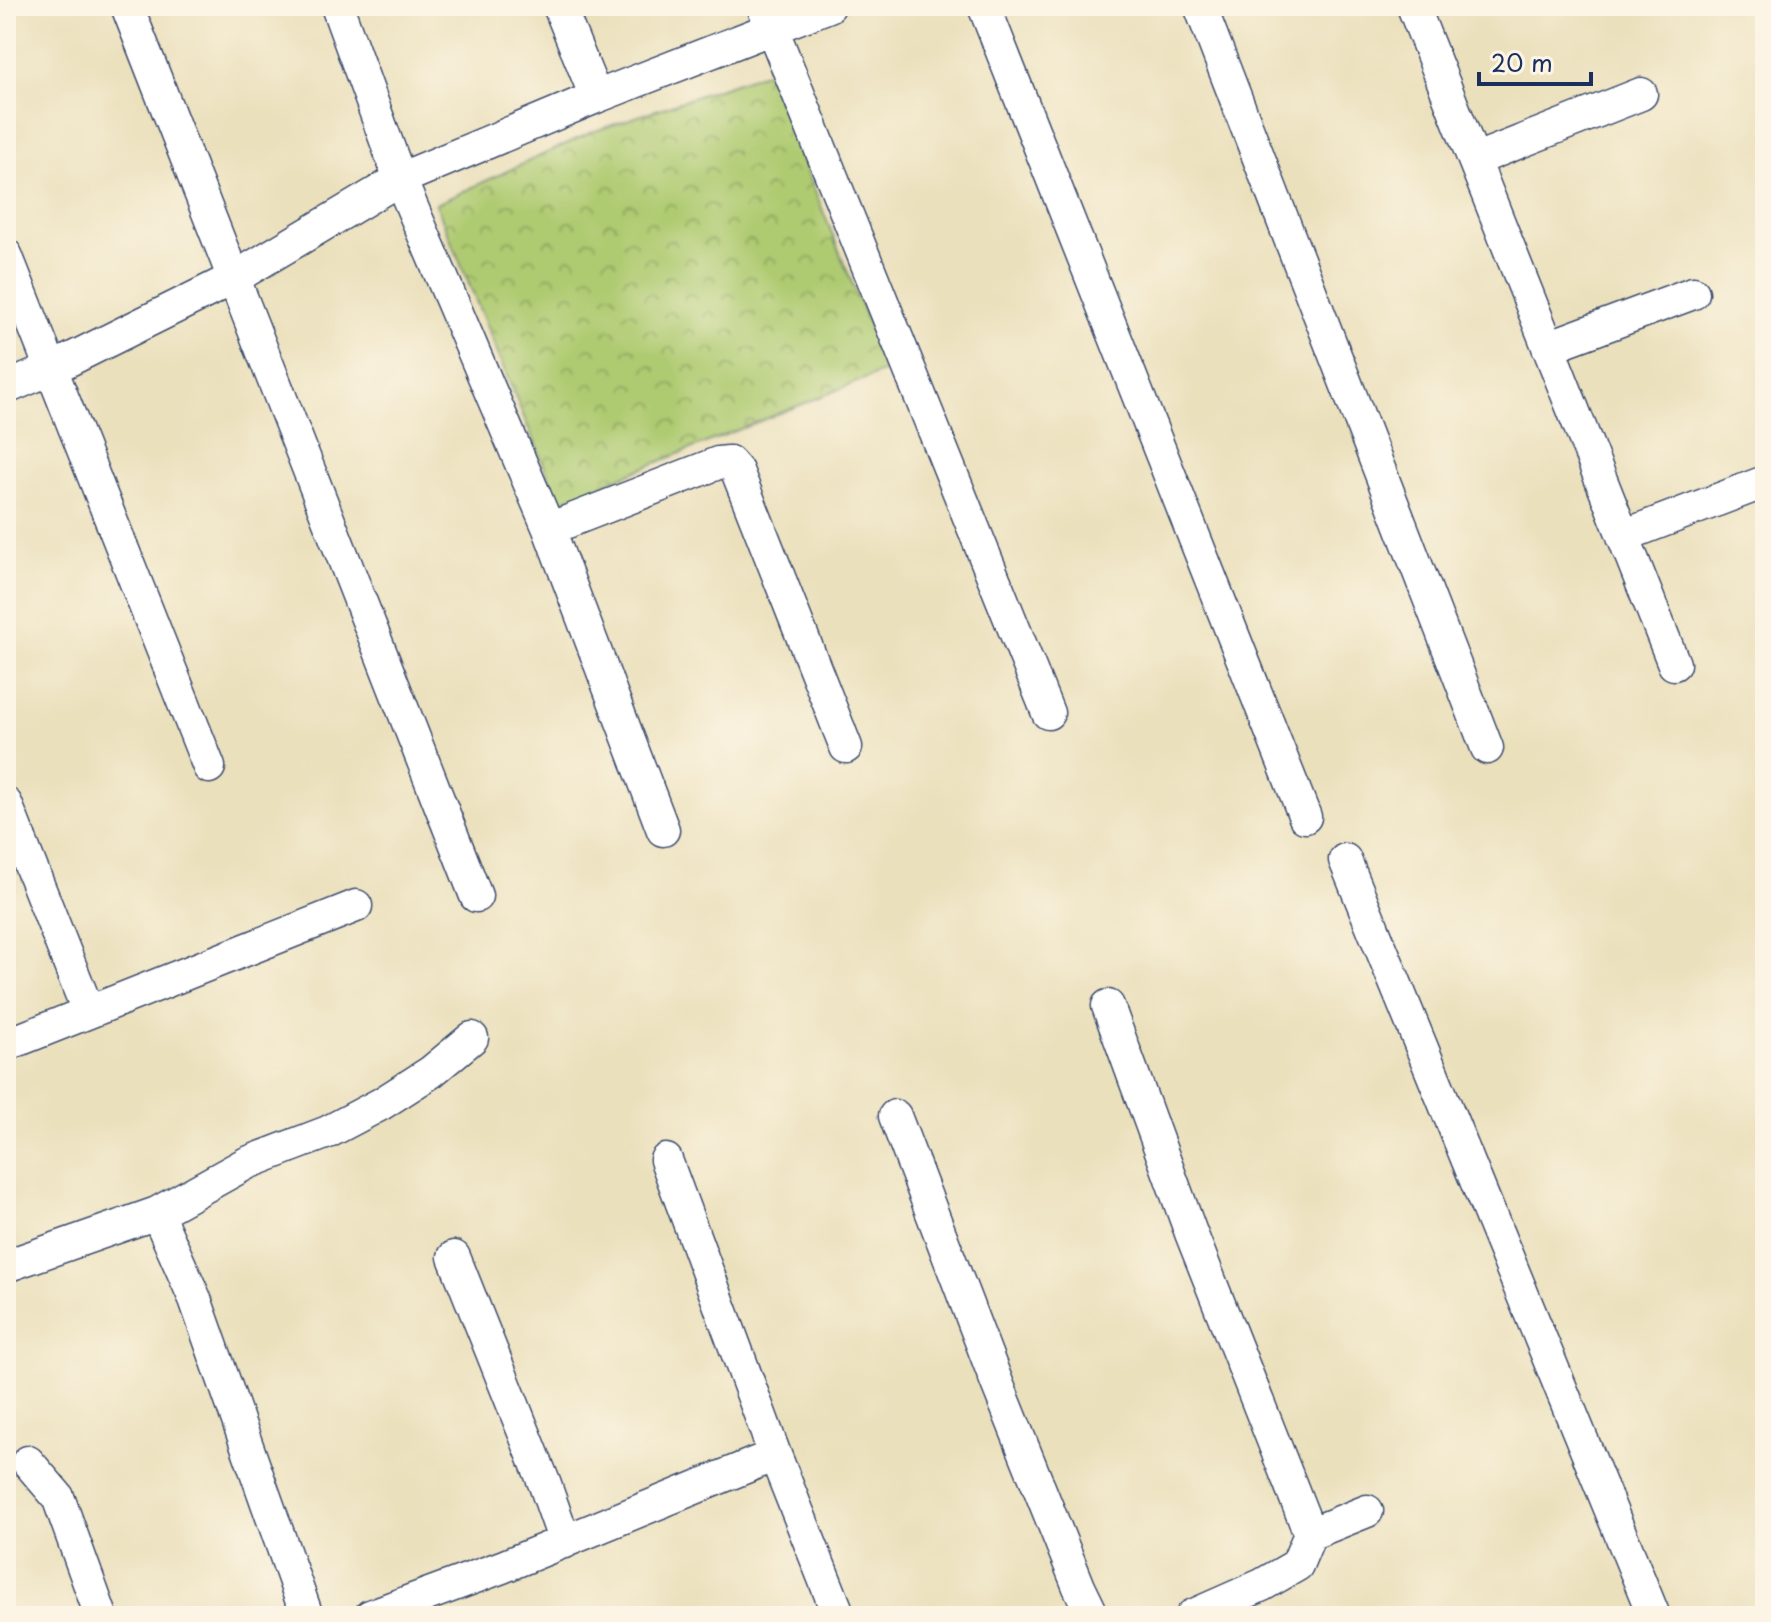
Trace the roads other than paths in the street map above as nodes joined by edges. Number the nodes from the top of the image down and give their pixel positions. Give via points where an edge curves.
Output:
1 (127, 6) edge
2 (337, 6) edge
3 (559, 6) edge
4 (829, 6) edge
5 (984, 6) edge
6 (1200, 6) edge
7 (1413, 6) edge
8 (767, 17) edge
9 (1641, 94) dead end
10 (596, 97) junction
11 (1474, 160) junction
12 (400, 179) junction
13 (6, 255) edge
14 (234, 278) junction
15 (1693, 293) dead end
16 (1548, 347) junction
17 (51, 369) junction
18 (6, 388) edge
19 (1762, 483) dead end
20 (549, 529) junction
21 (1623, 536) junction
22 (1674, 664) dead end
23 (1048, 713) dead end
24 (846, 747) dead end
25 (1487, 748) dead end
26 (209, 767) dead end
27 (6, 804) edge
28 (1305, 817) dead end
29 (663, 830) dead end
30 (1345, 860) dead end
31 (476, 896) dead end
32 (356, 906) dead end
33 (1108, 1006) dead end
34 (88, 1011) junction
35 (472, 1038) dead end
36 (6, 1045) edge
37 (895, 1116) dead end
38 (666, 1160) dead end
39 (157, 1213) junction
40 (454, 1257) dead end
41 (6, 1266) edge
42 (775, 1455) junction
43 (28, 1462) dead end
44 (1367, 1511) dead end
45 (1310, 1534) junction
46 (565, 1542) junction
47 (101, 1616) edge
48 (307, 1616) edge
49 (370, 1616) edge
50 (839, 1616) edge
51 (1093, 1616) edge
52 (1192, 1616) edge
53 (1654, 1616) edge

1 - 14 street
2 - 12 street
3 - 10 street
4 - 8 street
5 - 28 street
6 - 25 street
7 - 11 street
8 - 10 street
8 - 23 street
9 - 11 street
10 - 12 street
11 - 16 street
12 - 14 street
12 - 20 street
13 - 17 street
14 - 17 street
14 - 31 street
15 - 16 street
16 - 21 street
17 - 18 street
17 - 26 street
19 - 21 street
20 - 24 street via 729,462
20 - 29 street
21 - 22 street
27 - 34 street
30 - 53 street
32 - 34 street
33 - 45 street
34 - 36 street
35 - 39 street via 381,1104 328,1132 247,1163
37 - 51 street
38 - 42 street
39 - 41 street
39 - 48 street via 195,1299
40 - 46 street
42 - 46 street
42 - 50 street
43 - 47 street via 58,1497
44 - 45 street
45 - 52 street via 1297,1565
46 - 49 street

